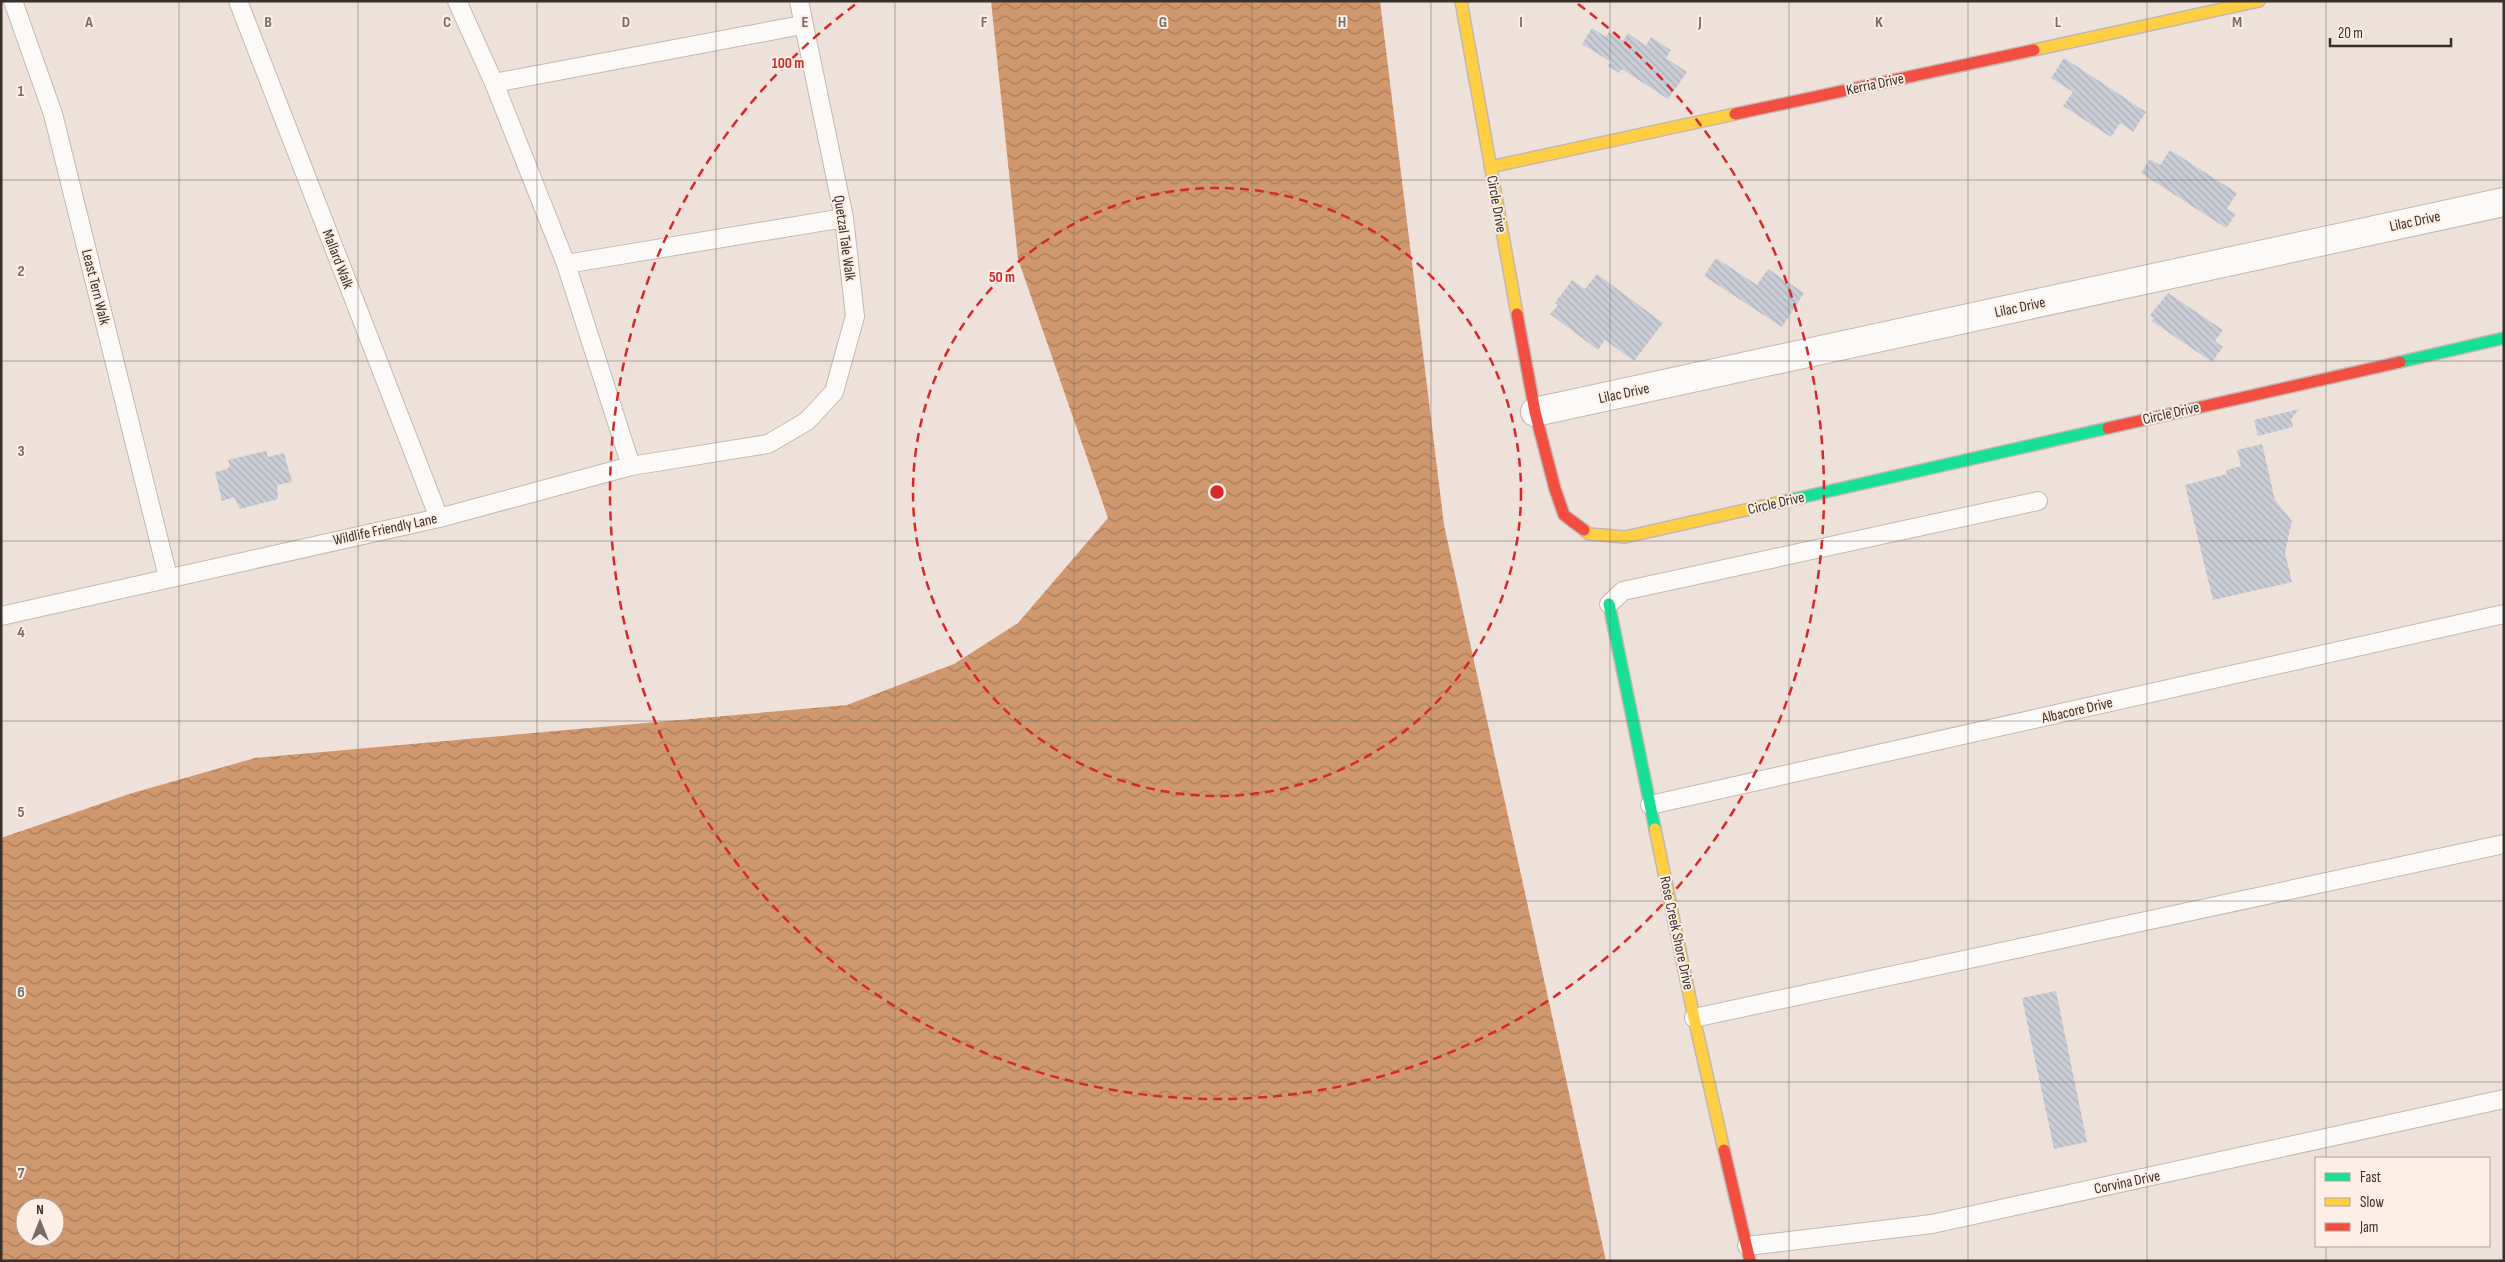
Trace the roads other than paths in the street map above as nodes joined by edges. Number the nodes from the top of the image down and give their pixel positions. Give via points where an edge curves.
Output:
1 (13, 1) edge
2 (238, 1) edge
3 (457, 1) edge
4 (799, 1) edge
5 (1461, 1) edge
6 (2260, 1) edge
7 (802, 25) junction
8 (494, 83) junction
9 (1490, 167) junction
10 (2504, 202) edge
11 (844, 218) junction
12 (566, 264) junction
13 (2504, 338) edge
14 (1535, 412) junction
15 (768, 444) joint
16 (631, 466) junction
17 (2038, 501) dead end
18 (439, 518) junction
19 (168, 577) junction
20 (1609, 604) joint
21 (2504, 614) edge
22 (1, 616) edge
23 (1650, 805) junction
24 (2504, 844) edge
25 (1694, 1018) junction
26 (2504, 1100) edge
27 (1749, 1253) edge

1 - 19 lane, Least Tern Walk via 53,114
2 - 18 lane, Mallard Walk
3 - 8 lane
4 - 7 lane, Quetzal Tale Walk
5 - 9 street, Circle Drive
6 - 9 street, Kerria Drive
7 - 8 lane
7 - 11 lane, Quetzal Tale Walk
8 - 12 lane
9 - 14 street, Circle Drive
10 - 14 street, Lilac Drive
11 - 12 lane
11 - 15 lane, Quetzal Tale Walk via 855,316 834,392 807,421
12 - 16 lane
13 - 14 street, Circle Drive via 1625,537 1589,534 1564,515
15 - 16 lane, Wildlife Friendly Lane
16 - 18 lane, Wildlife Friendly Lane
17 - 20 lane via 1623,591
18 - 19 lane, Wildlife Friendly Lane
19 - 22 lane, Wildlife Friendly Lane
20 - 23 street, Rose Creek Shore Drive
21 - 23 lane, Albacore Drive
23 - 25 street, Rose Creek Shore Drive
24 - 25 lane
25 - 27 street, Rose Creek Shore Drive
26 - 27 lane, Corvina Drive via 1932,1224

